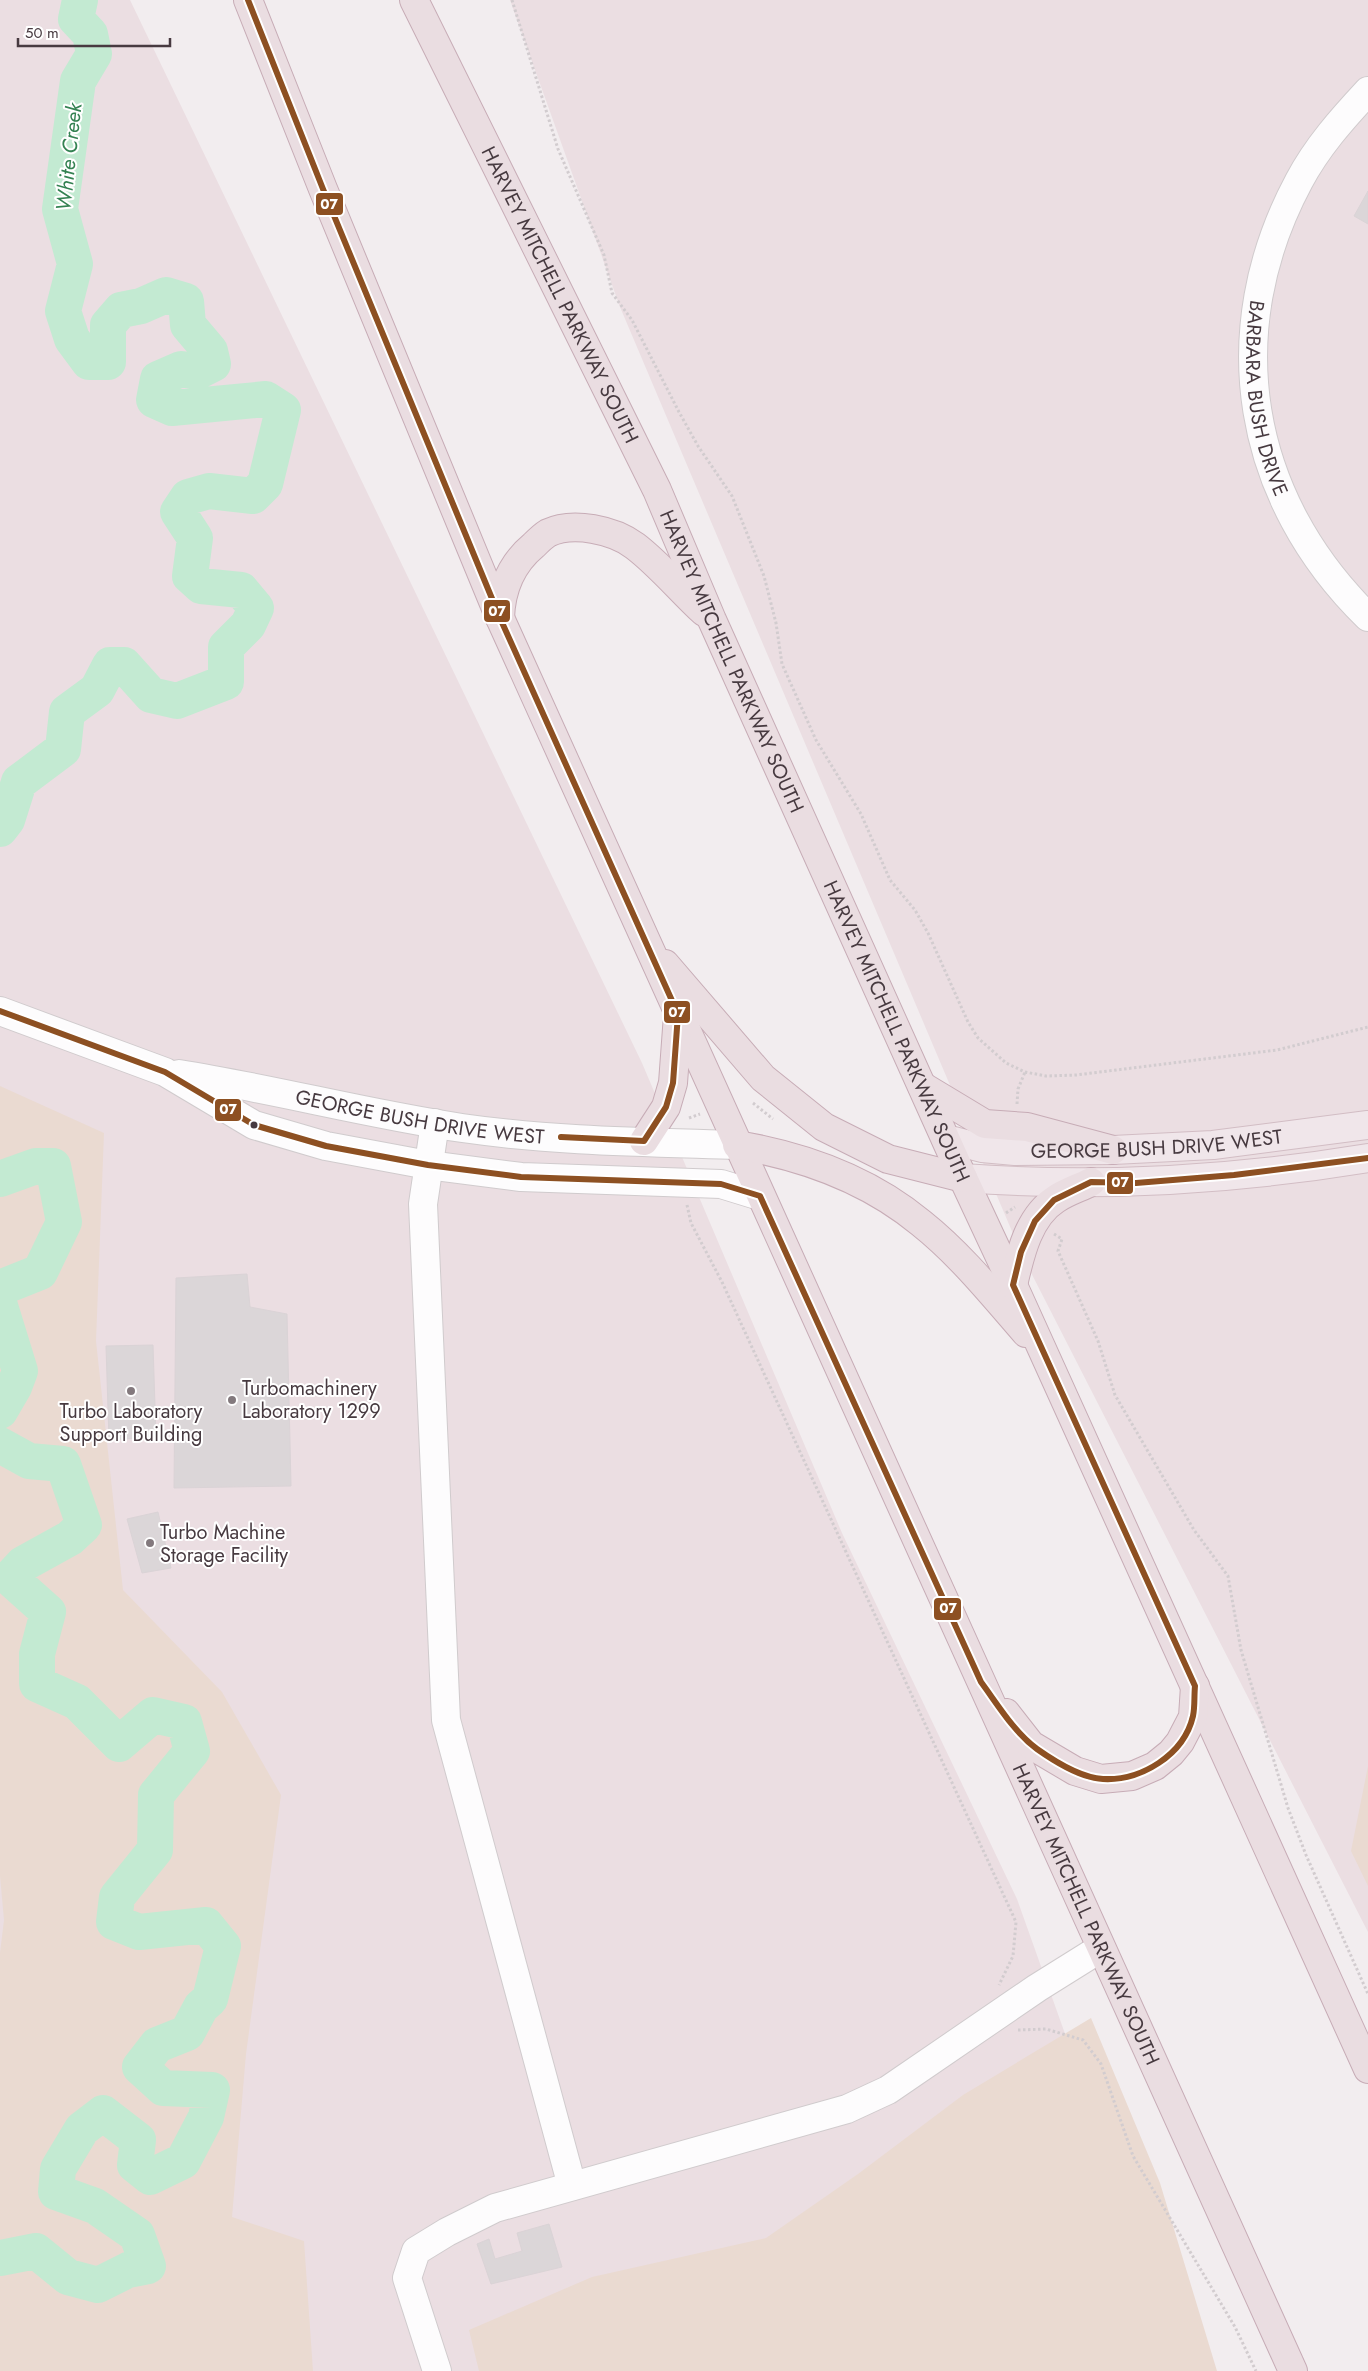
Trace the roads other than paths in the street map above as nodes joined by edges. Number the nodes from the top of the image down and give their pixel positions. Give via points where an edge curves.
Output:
1 (248, 0) edge
2 (414, 0) edge
3 (1368, 91) edge
4 (1368, 617) edge
5 (500, 618) junction
6 (712, 620) junction
7 (645, 940) junction
8 (0, 1011) edge
9 (678, 1014) junction
10 (165, 1072) junction
11 (922, 1086) junction
12 (434, 1124) junction
13 (1368, 1125) edge
14 (946, 1140) junction
15 (644, 1141) junction
16 (737, 1145) junction
17 (1113, 1150) junction
18 (1368, 1158) edge
19 (428, 1165) junction
20 (963, 1178) junction
21 (1091, 1182) junction
22 (760, 1196) junction
23 (1013, 1285) junction
24 (1044, 1352) junction
25 (981, 1682) junction
26 (1195, 1686) junction
27 (1101, 1948) junction
28 (1368, 2069) edge
29 (572, 2186) junction
30 (437, 2371) edge
31 (1293, 2371) edge

1 - 5 highway, HARVEY MITCHELL PARKWAY SOUTH
2 - 6 highway, HARVEY MITCHELL PARKWAY SOUTH via 657,490
3 - 4 street, BARBARA BUSH DRIVE via 1323,144 1290,201 1264,275 1253,350 1256,409 1273,475 1285,504 1318,560 1348,598
5 - 6 highway via 500,600 507,579 524,553 549,533 580,527 606,531 634,545
5 - 7 highway, HARVEY MITCHELL PARKWAY SOUTH
6 - 11 highway, HARVEY MITCHELL PARKWAY SOUTH
7 - 9 highway, HARVEY MITCHELL PARKWAY SOUTH
7 - 20 highway via 763,1078 824,1127 888,1159
8 - 10 street, GEORGE BUSH DRIVE WEST
9 - 15 highway via 673,1083 666,1107
9 - 16 highway, HARVEY MITCHELL PARKWAY SOUTH
10 - 12 street, GEORGE BUSH DRIVE WEST
10 - 19 street, GEORGE BUSH DRIVE WEST via 254,1125 326,1146
11 - 14 highway, HARVEY MITCHELL PARKWAY SOUTH
11 - 17 highway via 985,1124 1027,1127
12 - 15 street, GEORGE BUSH DRIVE WEST via 533,1136
12 - 19 street
13 - 17 main road, GEORGE BUSH DRIVE WEST via 1213,1145
14 - 17 main road, GEORGE BUSH DRIVE WEST via 1006,1150
14 - 20 highway, HARVEY MITCHELL PARKWAY SOUTH
15 - 16 street, GEORGE BUSH DRIVE WEST
16 - 22 highway, HARVEY MITCHELL PARKWAY SOUTH
16 - 24 highway via 806,1160 876,1192 921,1222
18 - 21 main road, GEORGE BUSH DRIVE WEST via 1234,1175 1136,1183
19 - 22 street, GEORGE BUSH DRIVE WEST via 521,1177 721,1184
19 - 29 street via 423,1204 446,1720
20 - 21 main road, GEORGE BUSH DRIVE WEST
20 - 23 highway, HARVEY MITCHELL PARKWAY SOUTH
21 - 23 highway via 1054,1200 1035,1221 1021,1252
22 - 25 highway, HARVEY MITCHELL PARKWAY SOUTH
23 - 24 highway, HARVEY MITCHELL PARKWAY SOUTH
24 - 26 highway, HARVEY MITCHELL PARKWAY SOUTH
25 - 26 highway via 1031,1745 1075,1771 1101,1779 1132,1776 1155,1766 1171,1753 1193,1717
25 - 27 highway, HARVEY MITCHELL PARKWAY SOUTH
26 - 28 highway, HARVEY MITCHELL PARKWAY SOUTH
27 - 29 street via 1000,2012 888,2090 847,2109
27 - 31 highway, HARVEY MITCHELL PARKWAY SOUTH
29 - 30 street via 495,2208 416,2251 407,2278

